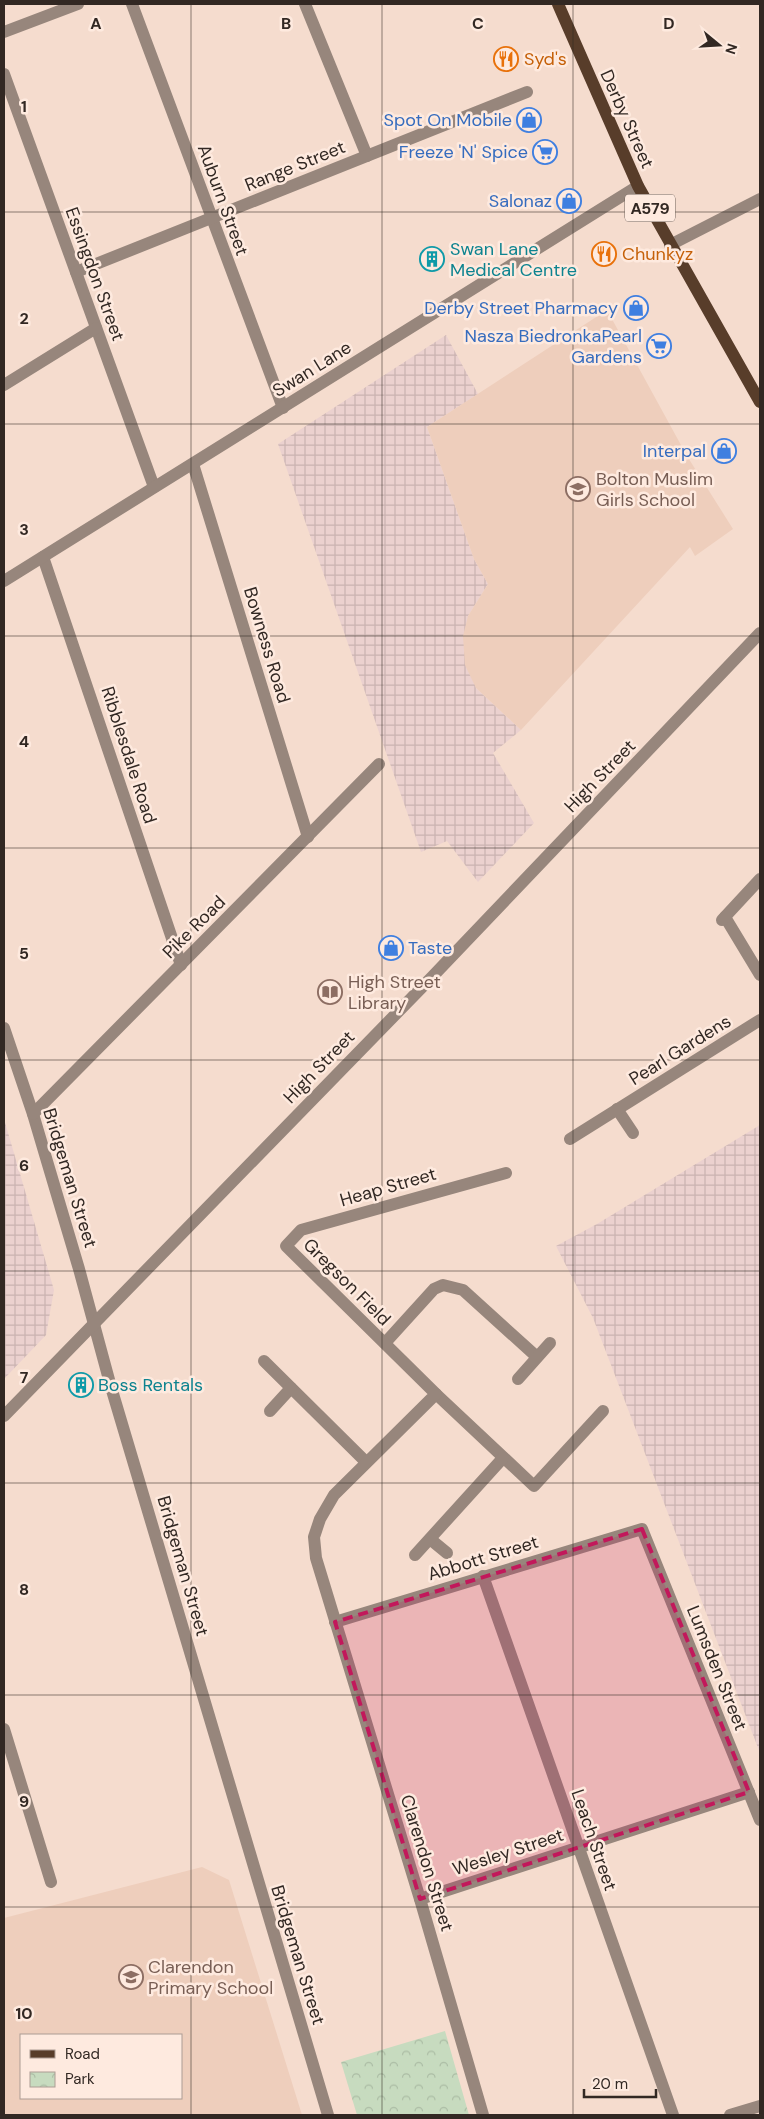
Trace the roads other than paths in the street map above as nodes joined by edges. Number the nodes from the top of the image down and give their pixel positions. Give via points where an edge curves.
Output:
1 (78, 4) edge
2 (132, 4) edge
3 (305, 4) edge
4 (558, 4) edge
5 (4, 32) edge
6 (4, 74) edge
7 (527, 92) dead end
8 (367, 156) junction
9 (638, 186) junction
10 (760, 198) edge
11 (211, 218) junction
12 (670, 245) junction
13 (76, 272) junction
14 (96, 328) junction
15 (4, 386) edge
16 (760, 402) edge
17 (282, 408) junction
18 (193, 464) junction
19 (154, 487) junction
20 (43, 557) junction
21 (4, 582) edge
22 (760, 633) edge
23 (379, 764) dead end
24 (308, 837) junction
25 (760, 879) edge
26 (181, 965) junction
27 (760, 975) edge
28 (760, 1020) edge
29 (4, 1028) edge
30 (618, 1109) junction
31 (33, 1114) junction
32 (633, 1133) dead end
33 (570, 1139) dead end
34 (506, 1173) dead end
35 (286, 1246) joint
36 (95, 1323) junction
37 (384, 1343) junction
38 (550, 1343) dead end
39 (537, 1357) junction
40 (264, 1361) dead end
41 (518, 1379) dead end
42 (291, 1388) junction
43 (436, 1394) junction
44 (270, 1411) dead end
45 (603, 1411) dead end
46 (4, 1416) edge
47 (502, 1458) junction
48 (366, 1462) junction
49 (642, 1530) joint
50 (430, 1539) junction
51 (447, 1553) dead end
52 (415, 1554) dead end
53 (483, 1576) junction
54 (335, 1622) junction
55 (4, 1729) edge
56 (749, 1792) junction
57 (760, 1820) edge
58 (578, 1847) junction
59 (51, 1882) dead end
60 (420, 1899) junction
61 (760, 2106) edge
62 (328, 2115) edge
63 (483, 2115) edge
64 (673, 2115) edge
65 (730, 2115) edge

1 - 5 street
2 - 11 street, Auburn Street
3 - 8 street
4 - 9 main road, Derby Street / A579
6 - 13 street, Essingdon Street
7 - 8 street, Range Street
8 - 11 street, Range Street
9 - 12 main road, Derby Street / A579
9 - 17 street, Swan Lane
10 - 12 street
11 - 13 street, Range Street
11 - 17 street, Auburn Street
12 - 16 main road, Derby Street / A579
13 - 14 street, Essingdon Street
14 - 15 street
14 - 19 street, Essingdon Street
17 - 18 street, Swan Lane
18 - 19 street, Swan Lane
18 - 24 street, Bowness Road
19 - 20 street, Swan Lane
20 - 21 street, Swan Lane
20 - 26 street, Ribblesdale Road
22 - 36 street, High Street
23 - 24 street, Pike Road
24 - 26 street, Pike Road
25 - 27 street via 723,918
26 - 31 street, Pike Road
28 - 30 street, Pearl Gardens
29 - 31 street, Bridgeman Street
30 - 32 street
30 - 33 street, Pearl Gardens
31 - 36 street, Bridgeman Street
34 - 35 street, Heap Street via 301,1230
35 - 37 street, Gregson Field
36 - 46 street, High Street
36 - 62 street, Bridgeman Street via 111,1387
37 - 39 street, Gregson Field via 434,1289 443,1285 463,1290
37 - 43 street, Gregson Field
38 - 39 street
39 - 41 street
40 - 42 street
42 - 44 street
42 - 48 street
43 - 47 street, Gregson Field
43 - 48 street
45 - 47 street, Gregson Field via 534,1486
47 - 50 street
48 - 54 street via 334,1495 314,1537 316,1558
49 - 53 street, Abbott Street
49 - 56 street, Lumsden Street
50 - 51 street
50 - 52 street
53 - 54 street, Abbott Street
53 - 58 street, Leach Street
54 - 60 street, Clarendon Street
55 - 59 street
56 - 57 street, Lumsden Street
56 - 58 street, Wesley Street
58 - 60 street, Wesley Street
58 - 64 street, Leach Street
60 - 63 street, Clarendon Street
61 - 65 street

